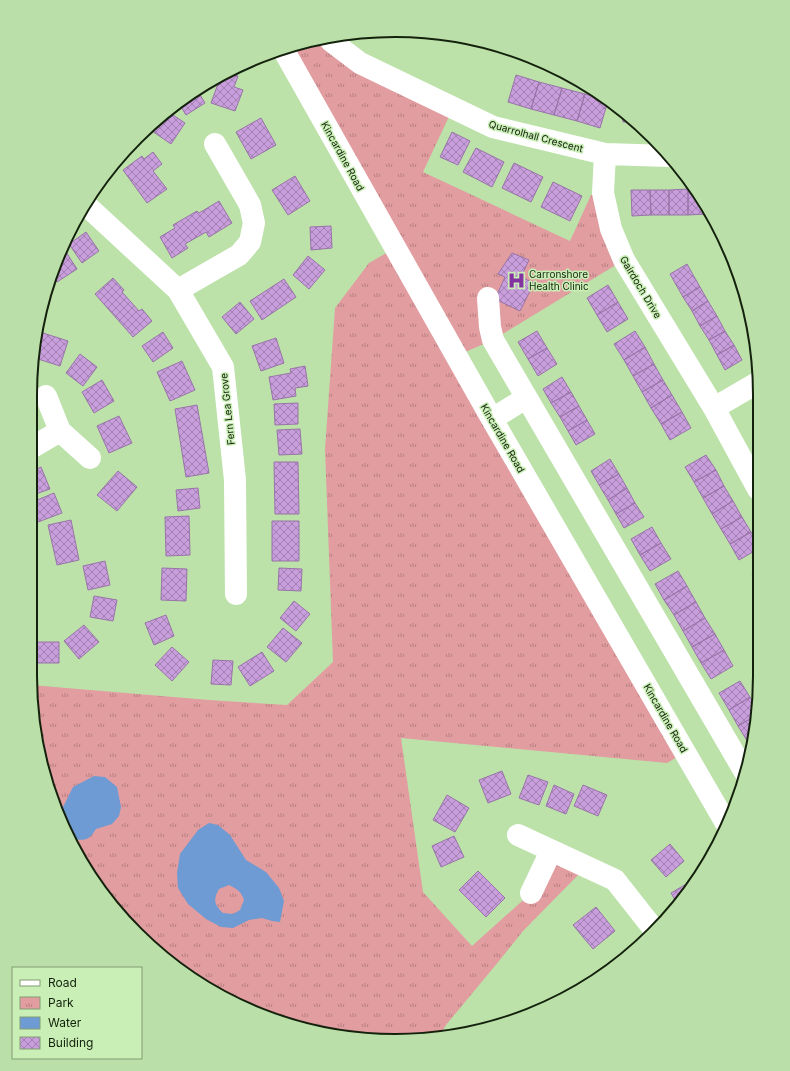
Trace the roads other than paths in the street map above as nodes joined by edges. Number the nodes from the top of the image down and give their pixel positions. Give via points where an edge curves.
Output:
1 (333, 43) edge
2 (286, 54) edge
3 (215, 144) dead end
4 (605, 154) junction
5 (661, 156) edge
6 (90, 208) edge
7 (178, 290) junction
8 (488, 298) dead end
9 (753, 386) edge
10 (46, 396) dead end
11 (526, 398) junction
12 (714, 408) junction
13 (492, 419) junction
14 (60, 431) junction
15 (37, 444) edge
16 (90, 458) dead end
17 (753, 480) edge
18 (236, 594) dead end
19 (742, 765) edge
20 (723, 819) edge
21 (518, 835) dead end
22 (551, 851) junction
23 (530, 892) dead end
24 (651, 926) edge

1 - 4 street, Quarrolhall Crescent via 360,63 493,127
2 - 13 street, Kincardine Road
3 - 7 street via 250,205 254,223 250,242 239,255
4 - 5 street, Quarrolhall Crescent
4 - 12 street, Gairdoch Drive via 602,193 611,229 624,260
6 - 7 street, Fern Lea Grove
7 - 18 street, Fern Lea Grove via 223,366 235,480
8 - 11 street via 490,327 494,340
9 - 12 street
10 - 14 street
11 - 13 street
11 - 19 street
12 - 17 street, Gairdoch Drive
13 - 20 street, Kincardine Road
14 - 15 street
14 - 16 street
21 - 22 street
22 - 23 street
22 - 24 street via 615,880

